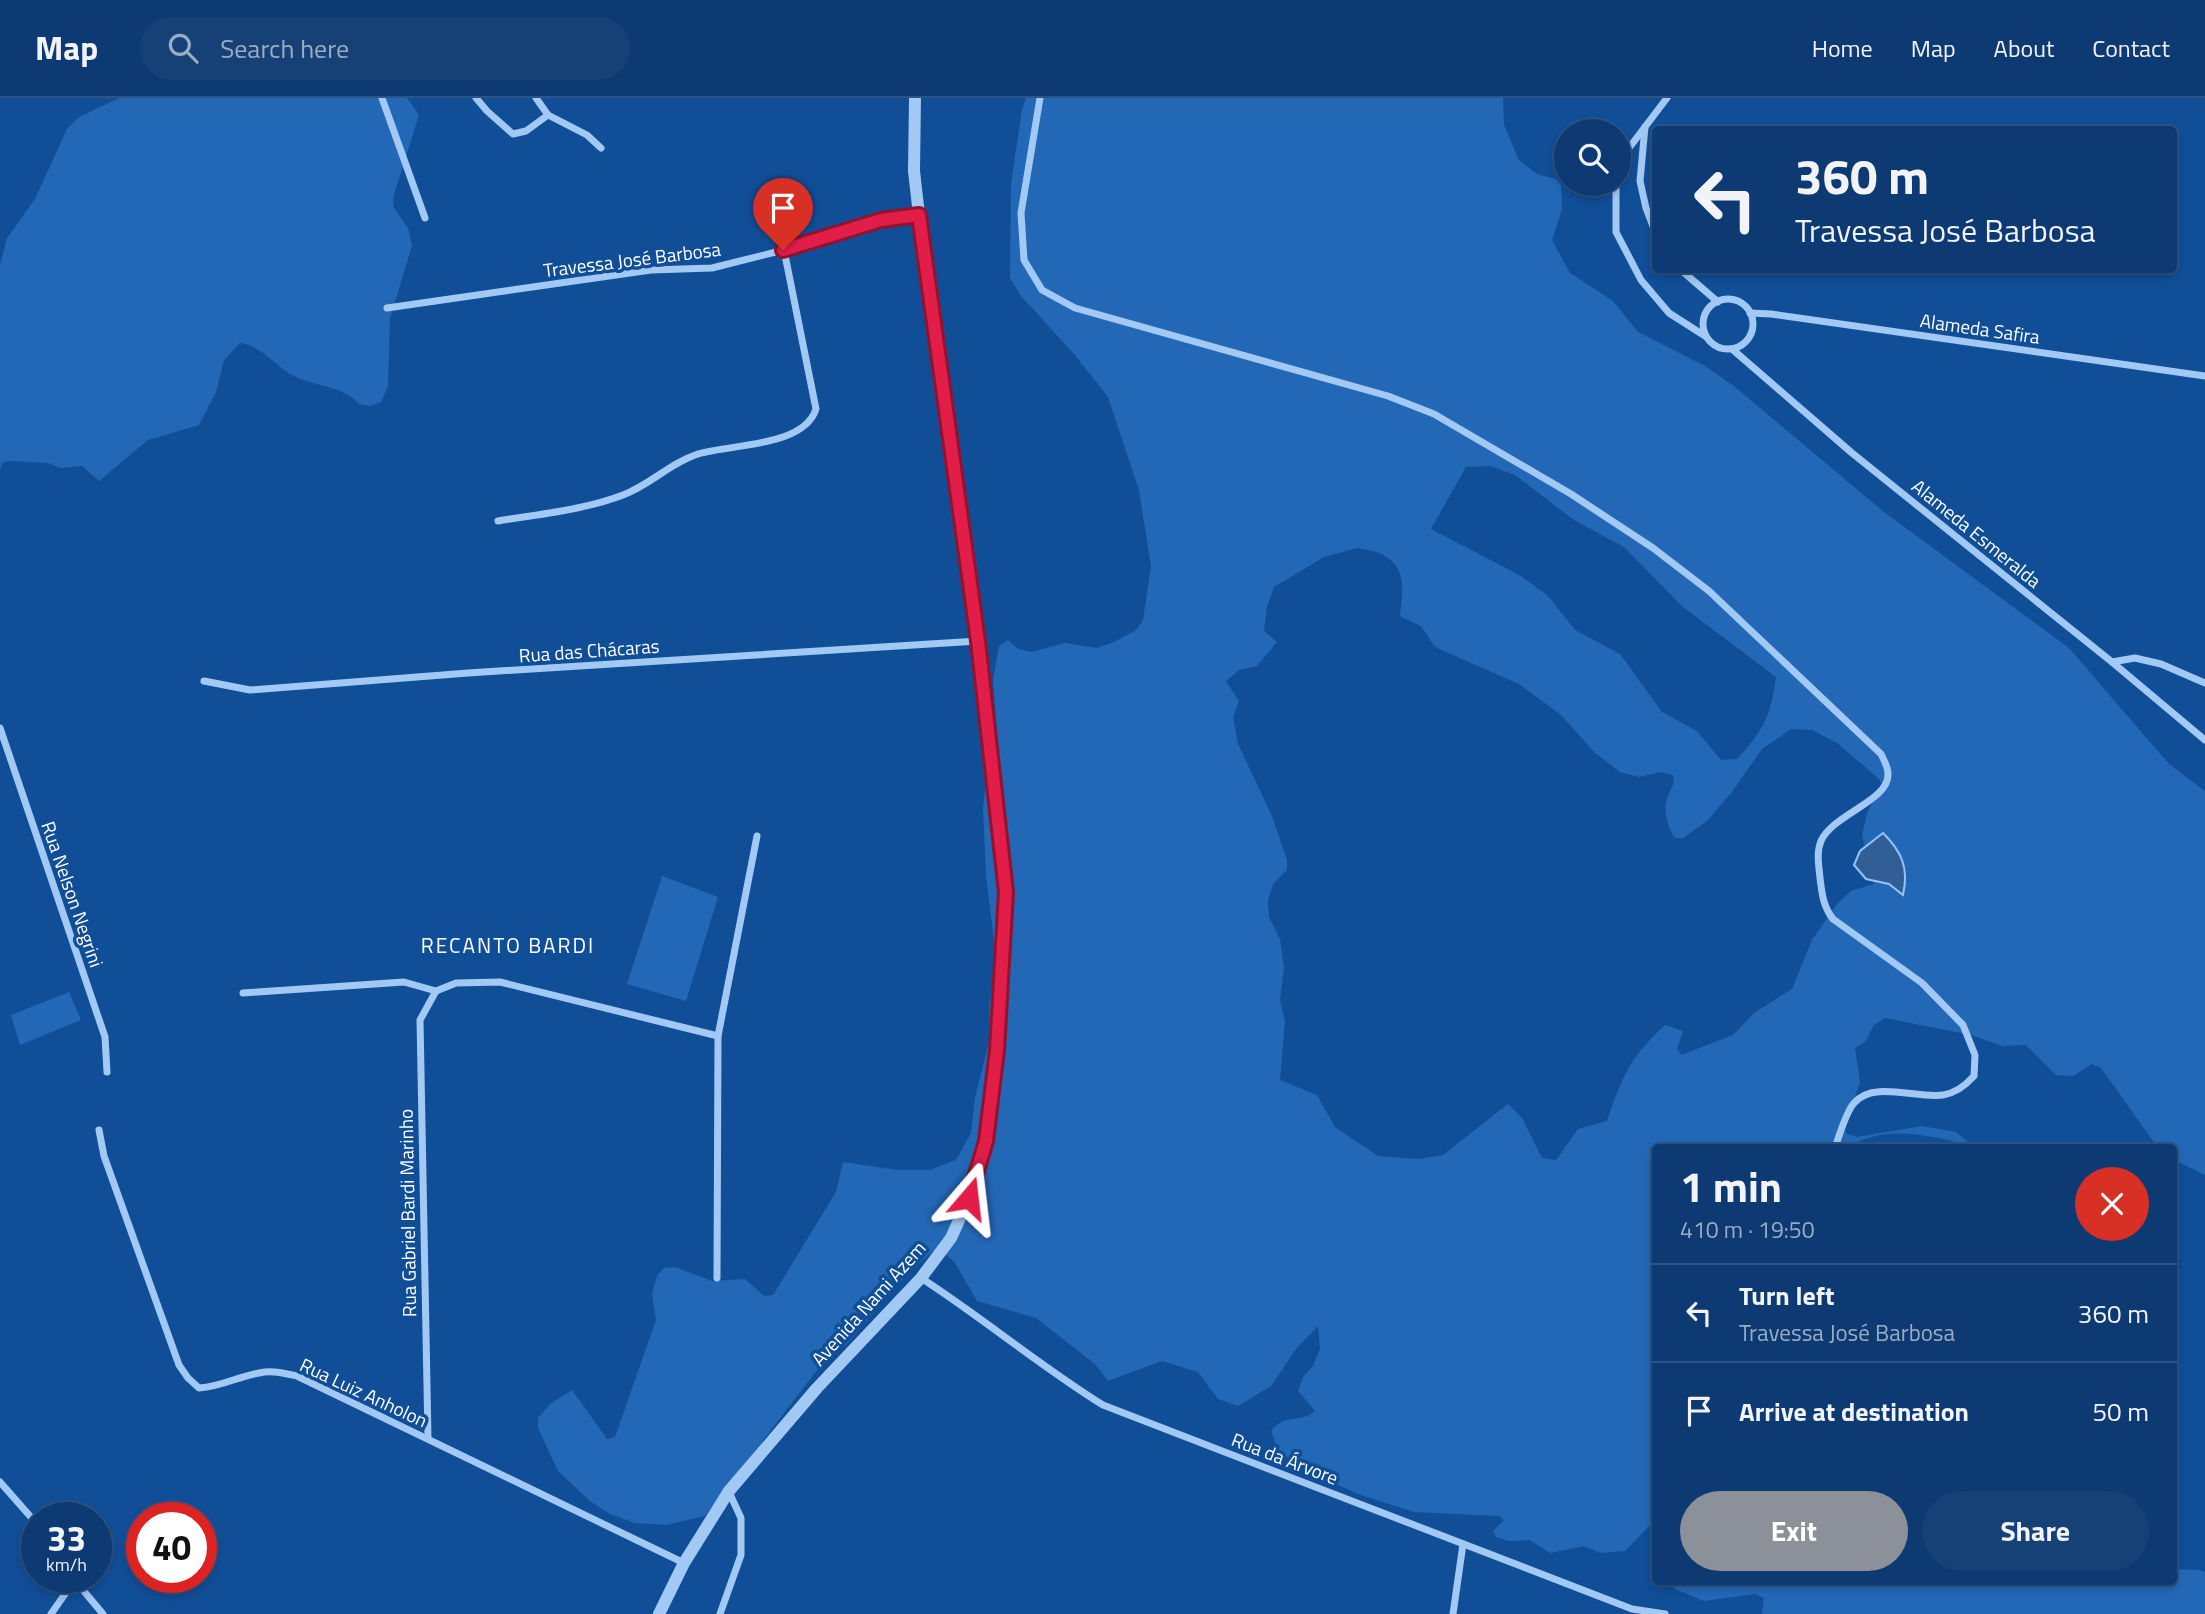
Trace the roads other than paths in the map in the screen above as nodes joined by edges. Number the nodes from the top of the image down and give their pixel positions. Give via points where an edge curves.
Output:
1 (382, 98) edge
2 (476, 98) edge
3 (536, 98) edge
4 (915, 98) edge
5 (1040, 98) edge
6 (1667, 98) edge
7 (548, 115) junction
8 (1645, 127) junction
9 (1631, 145) edge
10 (601, 148) dead end
11 (1616, 196) edge
12 (919, 215) junction
13 (425, 218) dead end
14 (1652, 224) edge
15 (783, 250) junction
16 (1684, 273) edge
17 (1718, 302) junction
18 (387, 308) dead end
19 (1750, 313) junction
20 (1705, 336) junction
21 (1732, 349) junction
22 (2205, 376) edge
23 (498, 521) dead end
24 (978, 641) junction
25 (2112, 662) junction
26 (204, 681) dead end
27 (2205, 682) edge
28 (0, 728) edge
29 (2205, 740) edge
30 (757, 836) dead end
31 (436, 991) junction
32 (243, 993) dead end
33 (718, 1036) junction
34 (107, 1072) dead end
35 (99, 1130) dead end
36 (1837, 1144) edge
37 (717, 1278) dead end
38 (921, 1278) junction
39 (428, 1438) junction
40 (0, 1482) edge
41 (729, 1491) junction
42 (21, 1506) edge
43 (1463, 1544) junction
44 (684, 1563) junction
45 (64, 1593) edge
46 (86, 1593) edge
47 (51, 1614) edge
48 (103, 1614) edge
49 (659, 1614) edge
50 (720, 1614) edge
51 (1453, 1614) edge
52 (1665, 1614) edge

1 - 13 street
2 - 7 street via 513,134 526,131
3 - 7 street
4 - 12 street, Avenida Nami Azem
5 - 36 street via 1021,213 1024,260 1042,290 1075,308 1388,396 1434,414 1653,548 1709,592 1881,754 1889,770 1887,783 1880,793 1837,821 1821,840 1822,899 1833,919 1922,983 1963,1025 1975,1055 1974,1076 1961,1089 1942,1096 1864,1095 1853,1104
6 - 8 street
7 - 10 street via 587,135
8 - 9 street
8 - 14 street via 1640,181
11 - 20 street, Alameda Esmeralda via 1616,232 1641,280 1669,313
12 - 15 street, Travessa José Barbosa via 881,220
12 - 24 street, Avenida Nami Azem
15 - 18 street, Travessa José Barbosa via 712,268 651,270
15 - 23 street via 816,409 801,430 699,454 600,503
16 - 17 street
17 - 19 street via 1731,299
17 - 20 street via 1705,313
19 - 21 street via 1750,336
19 - 22 street, Alameda Safira
20 - 21 street, Alameda Esmeralda via 1716,347
21 - 25 street, Alameda Esmeralda via 1852,453
24 - 26 street, Rua das Chácaras via 250,690
24 - 38 street, Avenida Nami Azem via 1006,892 997,1050 986,1141 969,1198 951,1238
25 - 27 street via 2135,659 2161,664
25 - 29 street, Alameda Esmeralda
28 - 34 street, Rua Nelson Negrini via 105,1038
30 - 33 street
31 - 32 street via 404,982
31 - 33 street via 456,983 500,982
31 - 39 street, Rua Gabriel Bardi Marinho via 420,1020 419,1048
33 - 37 street
35 - 39 street, Rua Luiz Anholon via 104,1156 188,1378 200,1388 219,1387 259,1373 297,1376
38 - 41 street, Avenida Nami Azem via 817,1388
38 - 43 street, Rua da Árvore via 1104,1405
39 - 44 street, Rua Luiz Anholon
40 - 42 street
41 - 44 street, Avenida Nami Azem
41 - 50 street via 741,1518 741,1555
43 - 51 street
43 - 52 street, Rua da Árvore via 1632,1609
44 - 49 street, Avenida Nami Azem
45 - 47 street
46 - 48 street

